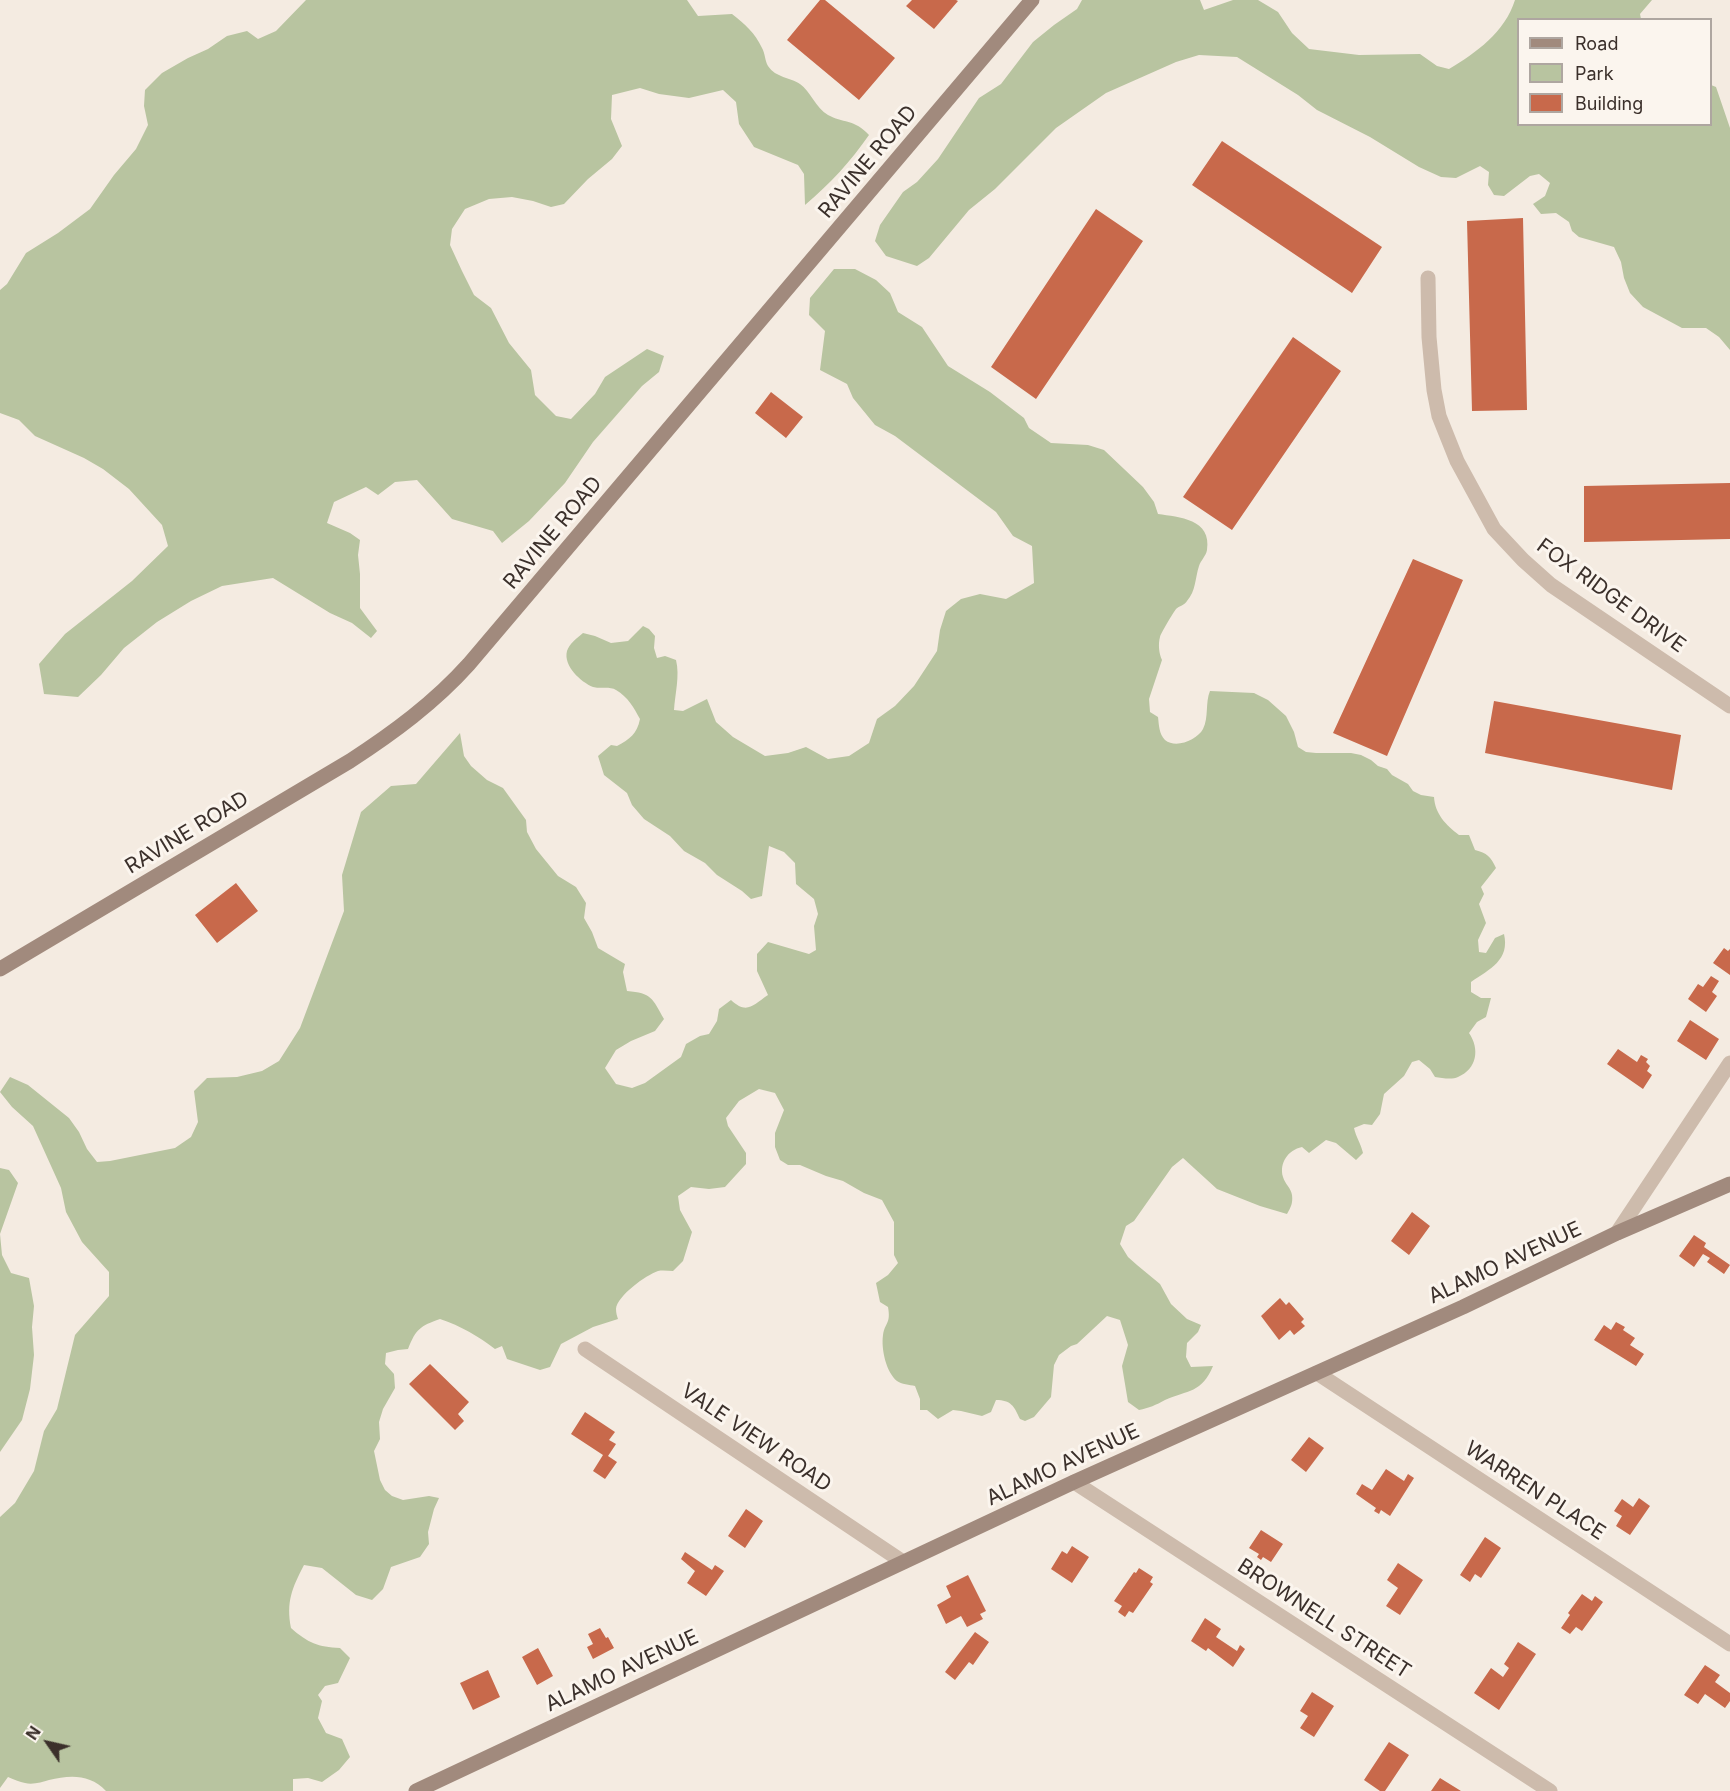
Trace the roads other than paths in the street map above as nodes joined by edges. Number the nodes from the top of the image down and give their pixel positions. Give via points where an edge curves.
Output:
1 (1032, 0) edge
2 (1428, 278) dead end
3 (1730, 706) edge
4 (0, 969) edge
5 (1730, 1063) edge
6 (1730, 1185) edge
7 (1617, 1233) junction
8 (585, 1349) dead end
9 (1317, 1373) junction
10 (1074, 1482) junction
11 (903, 1562) junction
12 (1730, 1644) edge
13 (416, 1791) edge
14 (1550, 1791) edge

1 - 4 street, RAVINE ROAD via 459,676 431,702 350,761
2 - 3 street, FOX RIDGE DRIVE via 1429,337 1439,416 1457,461 1494,529 1551,585
5 - 7 street
6 - 7 street, ALAMO AVENUE
7 - 9 street, ALAMO AVENUE
8 - 11 street, VALE VIEW ROAD
9 - 10 street, ALAMO AVENUE
9 - 12 street, WARREN PLACE
10 - 11 street, ALAMO AVENUE
10 - 14 street, BROWNELL STREET
11 - 13 street, ALAMO AVENUE

